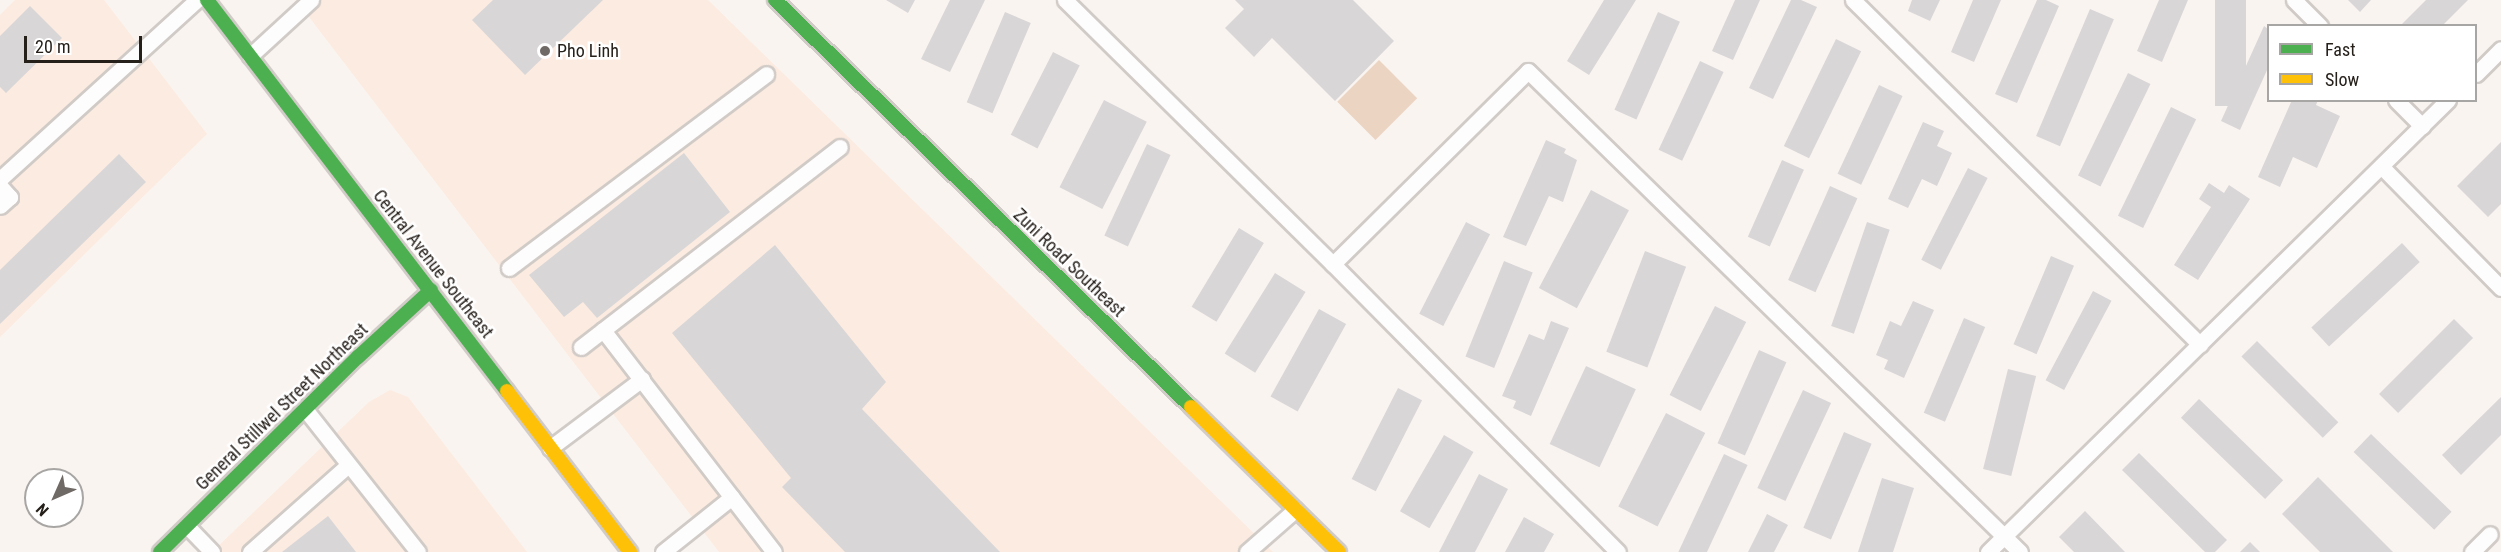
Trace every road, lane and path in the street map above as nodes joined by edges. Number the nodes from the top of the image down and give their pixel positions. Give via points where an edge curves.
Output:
1 (197, 0) edge
2 (207, 0) edge
3 (311, 0) edge
4 (775, 0) edge
5 (1065, 0) edge
6 (1853, 0) edge
7 (2294, 0) edge
8 (2318, 24) edge
9 (2501, 49) edge
10 (250, 56) junction
11 (2477, 72) edge
12 (766, 74) dead end
13 (2398, 102) edge
14 (2446, 102) edge
15 (2422, 126) junction
16 (840, 147) dead end
17 (2381, 166) junction
18 (0, 179) edge
19 (0, 186) edge
20 (0, 206) edge
21 (1334, 264) junction
22 (509, 268) dead end
23 (2501, 288) edge
24 (431, 290) junction
25 (603, 330) junction
26 (2200, 345) junction
27 (581, 347) dead end
28 (642, 380) junction
29 (305, 410) junction
30 (550, 448) junction
31 (348, 465) junction
32 (732, 497) junction
33 (1295, 510) junction
34 (187, 526) junction
35 (2490, 534) dead end
36 (2004, 536) junction
37 (772, 551) edge
38 (160, 552) edge
39 (212, 552) edge
40 (250, 552) edge
41 (418, 552) edge
42 (630, 552) edge
43 (663, 552) edge
44 (1247, 552) edge
45 (1339, 552) edge
46 (1618, 552) edge
47 (1988, 552) edge
48 (2020, 552) edge
49 (2472, 552) edge

1 - 18 lane
2 - 10 street, Central Avenue Southeast
3 - 10 lane
4 - 33 street, Zuni Road Southeast
5 - 21 lane
6 - 26 lane
7 - 8 lane
9 - 11 lane
10 - 24 street, Central Avenue Southeast
12 - 22 lane
13 - 15 lane
14 - 15 lane
15 - 17 lane
16 - 25 lane
17 - 23 lane
17 - 26 lane
19 - 20 lane via 10,197
21 - 36 lane via 1528,70
21 - 46 lane
24 - 29 street, General Stillwel Street Northeast
24 - 30 street, Central Avenue Southeast
25 - 27 lane
25 - 28 lane
26 - 36 lane
28 - 30 lane
28 - 32 lane
29 - 31 lane
29 - 34 street, General Stillwel Street Northeast
30 - 42 street, Central Avenue Southeast
31 - 40 lane
31 - 41 lane
32 - 37 lane
32 - 43 lane
33 - 44 lane
33 - 45 street, Zuni Road Southeast
34 - 38 street, General Stillwel Street Northeast
34 - 39 lane
35 - 49 lane
36 - 47 lane
36 - 48 lane

